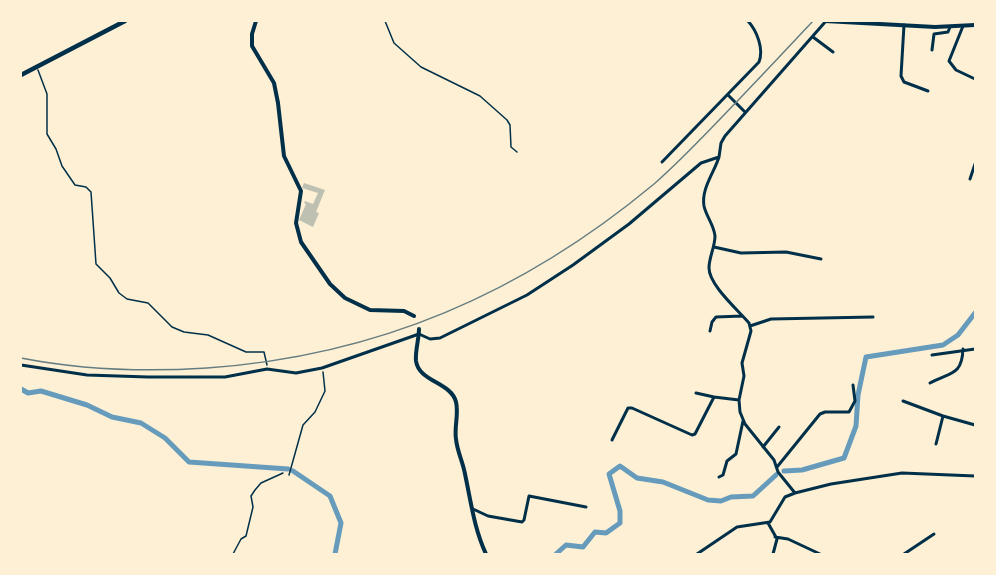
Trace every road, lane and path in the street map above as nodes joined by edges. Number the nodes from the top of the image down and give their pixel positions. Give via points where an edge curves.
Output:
1 (125, 21) edge
2 (256, 21) edge
3 (385, 21) edge
4 (748, 21) edge
5 (825, 21) edge
6 (892, 23) edge
7 (904, 25) junction
8 (963, 26) junction
9 (975, 26) edge
10 (950, 27) junction
11 (813, 36) junction
12 (932, 50) dead end
13 (833, 52) dead end
14 (36, 67) junction
15 (21, 75) edge
16 (975, 79) edge
17 (928, 91) dead end
18 (729, 97) junction
19 (745, 112) junction
20 (517, 152) dead end
21 (718, 157) junction
22 (662, 162) dead end
23 (975, 164) edge
24 (970, 179) dead end
25 (714, 247) junction
26 (820, 259) dead end
27 (742, 315) junction
28 (414, 316) dead end
29 (873, 317) dead end
30 (750, 326) junction
31 (419, 332) junction
32 (710, 332) dead end
33 (963, 349) junction
34 (975, 349) edge
35 (932, 355) dead end
36 (21, 365) edge
37 (267, 366) dead end
38 (322, 368) junction
39 (930, 383) dead end
40 (853, 385) dead end
41 (696, 393) dead end
42 (714, 397) junction
43 (739, 400) junction
44 (903, 401) dead end
45 (943, 416) junction
46 (743, 419) junction
47 (975, 425) edge
48 (779, 427) dead end
49 (612, 440) dead end
50 (936, 444) dead end
51 (763, 447) junction
52 (777, 467) junction
53 (283, 472) dead end
54 (289, 475) dead end
55 (719, 477) dead end
56 (974, 477) edge
57 (795, 493) junction
58 (585, 507) dead end
59 (471, 508) junction
60 (768, 523) junction
61 (934, 534) dead end
62 (775, 537) junction
63 (233, 554) edge
64 (486, 554) edge
65 (697, 554) edge
66 (773, 554) edge
67 (820, 554) edge
68 (904, 554) edge

1 - 14 main road
2 - 28 street via 252,46 274,83 284,156 301,191 296,223 301,242 330,284 345,298 370,310 404,311
3 - 20 lane via 394,43 421,67 480,96 507,120 512,147
4 - 18 street via 756,33 761,56
5 - 6 street
5 - 11 street
6 - 7 street
7 - 10 street
7 - 17 street via 904,82
8 - 9 street
8 - 10 street
8 - 16 street via 949,61 956,70
10 - 12 street via 948,32 934,34
11 - 13 street
11 - 19 street
14 - 15 main road
14 - 37 path via 47,94 47,134 75,185 90,188 96,264 127,299 148,303 172,327 208,335 246,352 264,352
18 - 19 street
18 - 22 street
19 - 21 street via 721,143
21 - 25 street via 704,202 715,233
21 - 31 street via 701,163 629,224 527,295 440,338 430,339
23 - 24 street
25 - 26 street via 741,253 786,252
25 - 27 street via 709,273
27 - 30 street
27 - 32 street via 716,317
29 - 30 street via 771,319
30 - 43 street
31 - 38 street
31 - 59 street via 419,369 456,399 456,443
33 - 34 street
33 - 35 street
33 - 39 street via 959,368
36 - 38 street via 87,375 148,377 225,377 267,369 296,373
38 - 54 path via 325,391 315,412 303,425
40 - 52 street via 855,401 849,412 820,414
41 - 42 street
42 - 43 street
42 - 49 street via 694,435 630,407
43 - 46 street
44 - 45 street
45 - 47 street
45 - 50 street
46 - 51 street
46 - 55 street via 735,454
48 - 51 street
51 - 52 street
52 - 57 street
53 - 63 path via 261,483 251,496 252,513 246,536
56 - 57 street via 886,474
57 - 60 street via 781,501
58 - 59 street via 529,496 522,522 488,516
59 - 64 street
60 - 62 street
60 - 65 street via 737,527
61 - 68 street
62 - 66 street via 777,546
62 - 67 street

